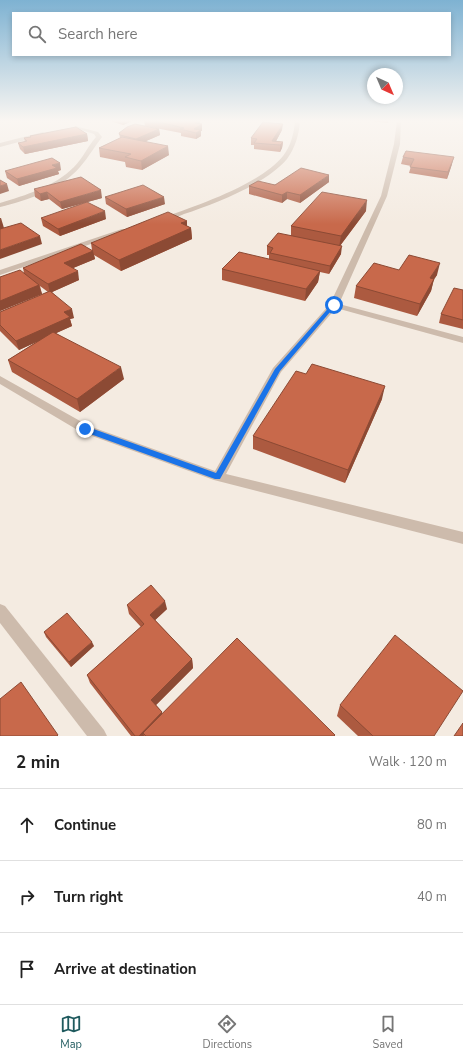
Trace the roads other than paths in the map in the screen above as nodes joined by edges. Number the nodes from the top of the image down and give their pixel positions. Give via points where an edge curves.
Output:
1 (84, 155) edge
2 (287, 155) edge
3 (394, 155) edge
4 (0, 205) edge
5 (155, 222) edge
6 (133, 228) edge
7 (0, 273) edge
8 (334, 305) junction
9 (463, 340) edge
10 (0, 379) edge
11 (218, 477) junction
12 (463, 538) edge
13 (0, 611) edge
14 (98, 736) edge

1 - 4 street via 66,178 48,188
2 - 5 street via 246,187 186,213
3 - 8 street via 384,196
6 - 7 street
8 - 9 street
8 - 11 street via 277,370
10 - 11 street via 85,429
11 - 12 street
13 - 14 street

